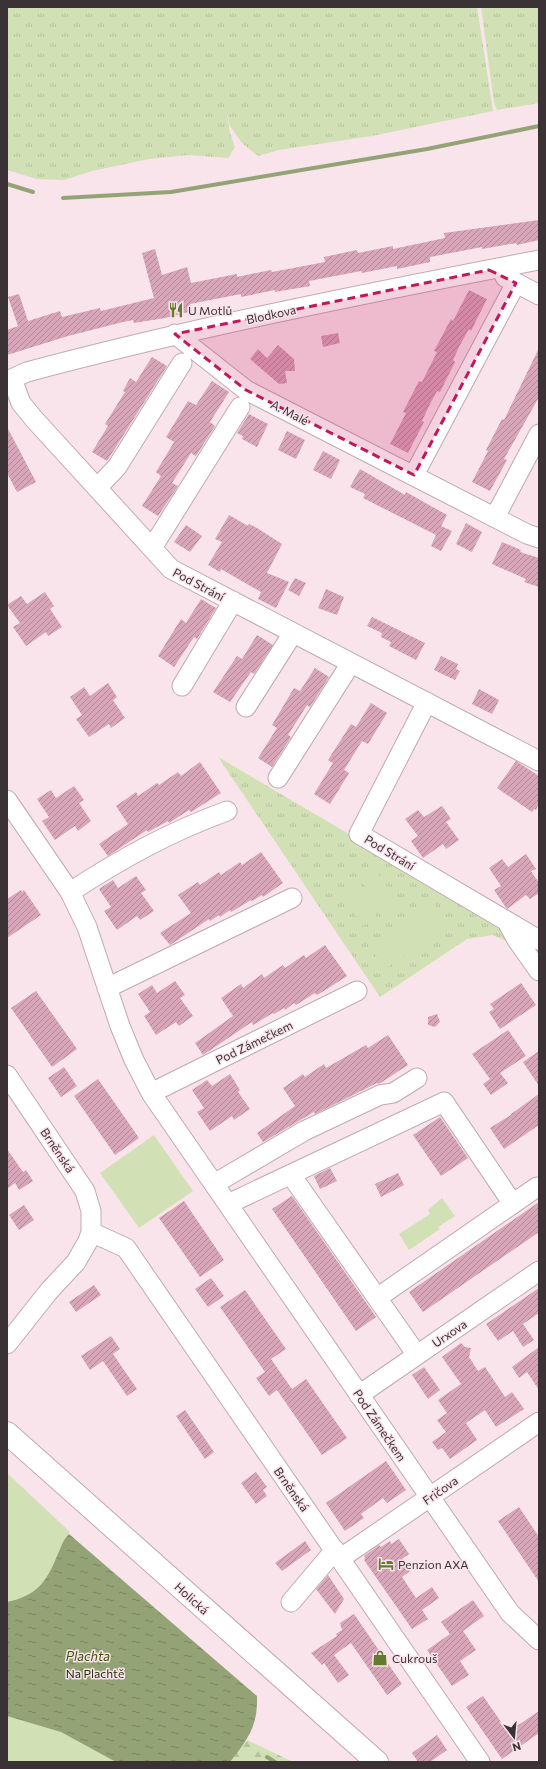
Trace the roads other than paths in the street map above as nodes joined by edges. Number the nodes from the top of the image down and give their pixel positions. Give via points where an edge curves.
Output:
1 (539, 260) edge
2 (489, 270) junction
3 (516, 282) junction
4 (539, 295) edge
5 (175, 334) junction
6 (182, 363) dead end
7 (10, 380) edge
8 (240, 407) dead end
9 (539, 434) edge
10 (414, 475) junction
11 (97, 488) junction
12 (495, 517) junction
13 (539, 538) edge
14 (152, 548) junction
15 (233, 601) junction
16 (293, 633) junction
17 (351, 663) junction
18 (182, 686) dead end
19 (427, 702) junction
20 (246, 706) dead end
21 (539, 761) edge
22 (278, 778) dead end
23 (7, 800) edge
24 (227, 811) dead end
25 (70, 892) junction
26 (292, 898) dead end
27 (506, 921) junction
28 (539, 940) edge
29 (539, 971) edge
30 (107, 988) junction
31 (357, 991) dead end
32 (7, 1075) edge
33 (417, 1078) dead end
34 (151, 1093) junction
35 (290, 1175) junction
36 (214, 1184) junction
37 (537, 1187) dead end
38 (228, 1204) junction
39 (513, 1204) junction
40 (91, 1232) junction
41 (539, 1272) edge
42 (49, 1291) junction
43 (377, 1298) junction
44 (7, 1327) edge
45 (7, 1344) edge
46 (417, 1355) junction
47 (359, 1394) junction
48 (539, 1422) edge
49 (9, 1438) edge
50 (430, 1497) junction
51 (338, 1554) junction
52 (291, 1602) dead end
53 (539, 1640) edge
54 (354, 1762) edge
55 (377, 1762) edge
56 (480, 1762) edge

1 - 2 street, Blodkova
2 - 3 street
2 - 5 street, Blodkova
3 - 4 street
3 - 10 street
5 - 7 street, Blodkova via 35,370
5 - 10 street, A. Malé via 246,390
6 - 11 street via 117,467
7 - 11 street, Pod Strání via 21,403
8 - 14 street
9 - 12 street
10 - 12 street, A. Malé
11 - 14 street, Pod Strání
12 - 13 street, A. Malé
14 - 15 street, Pod Strání via 171,569
15 - 16 street, Pod Strání
15 - 18 street
16 - 17 street, Pod Strání
16 - 20 street
17 - 19 street, Pod Strání
17 - 22 street
19 - 21 street, Pod Strání
19 - 27 street, Pod Strání via 359,834
23 - 25 street, Pod Zámečkem
24 - 25 street via 176,831 115,863
25 - 30 street, Pod Zámečkem via 87,927
26 - 30 street
27 - 28 street, Pod Strání
27 - 29 street, Pod Strání
30 - 34 street, Pod Zámečkem via 122,1033
31 - 34 street, Pod Zámečkem
32 - 40 street, Brněnská via 85,1191 91,1212
33 - 36 street via 393,1093 380,1096 304,1131
34 - 36 street, Pod Zámečkem
35 - 38 street
35 - 39 street via 444,1102
35 - 43 street
36 - 38 street, Pod Zámečkem
37 - 39 street
38 - 47 street, Pod Zámečkem
39 - 43 street
40 - 42 street, Brněnská via 76,1262
40 - 51 street, Brněnská via 126,1248
41 - 46 street, Urxova
42 - 44 street, Brněnská
42 - 45 street, Brněnská
43 - 46 street
46 - 47 street, Urxova
47 - 50 street, Pod Zámečkem
48 - 50 street, Fričova
49 - 54 main road, Holická
49 - 55 main road, Holická
50 - 51 street, Fričova
50 - 53 street, Pod Zámečkem via 510,1612
51 - 52 street
51 - 56 street, Brněnská

